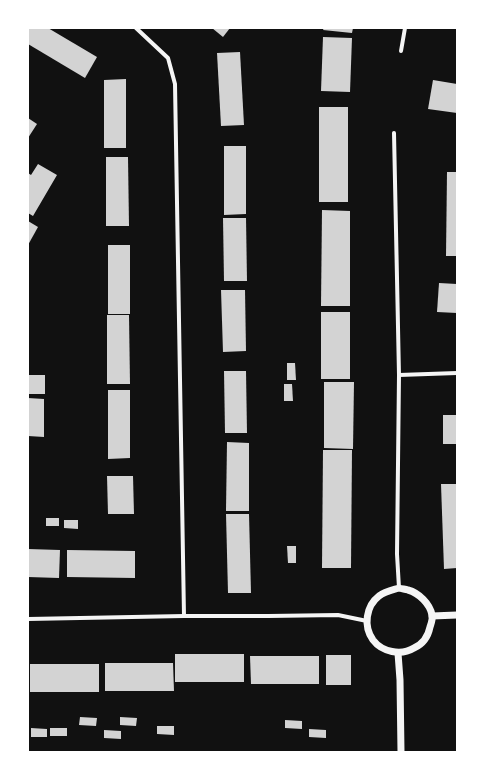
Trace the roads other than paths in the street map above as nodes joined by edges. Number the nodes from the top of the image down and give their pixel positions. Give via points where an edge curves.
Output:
1 (136, 28) edge
2 (406, 28) edge
3 (401, 51) dead end
4 (394, 133) dead end
5 (457, 373) edge
6 (399, 375) junction
7 (399, 588) junction
8 (457, 615) edge
9 (184, 616) junction
10 (432, 616) junction
11 (28, 619) edge
12 (367, 621) junction
13 (398, 653) junction
14 (401, 752) edge

1 - 9 street via 168,58 175,84
2 - 3 street
4 - 6 street
5 - 6 street
6 - 7 street
7 - 10 street via 417,593 424,600
7 - 12 street via 389,590 373,602 368,611
8 - 10 street
9 - 11 street
9 - 12 street via 338,615
10 - 13 street via 427,637 420,645 410,651
12 - 13 street via 373,640 389,651
13 - 14 street

